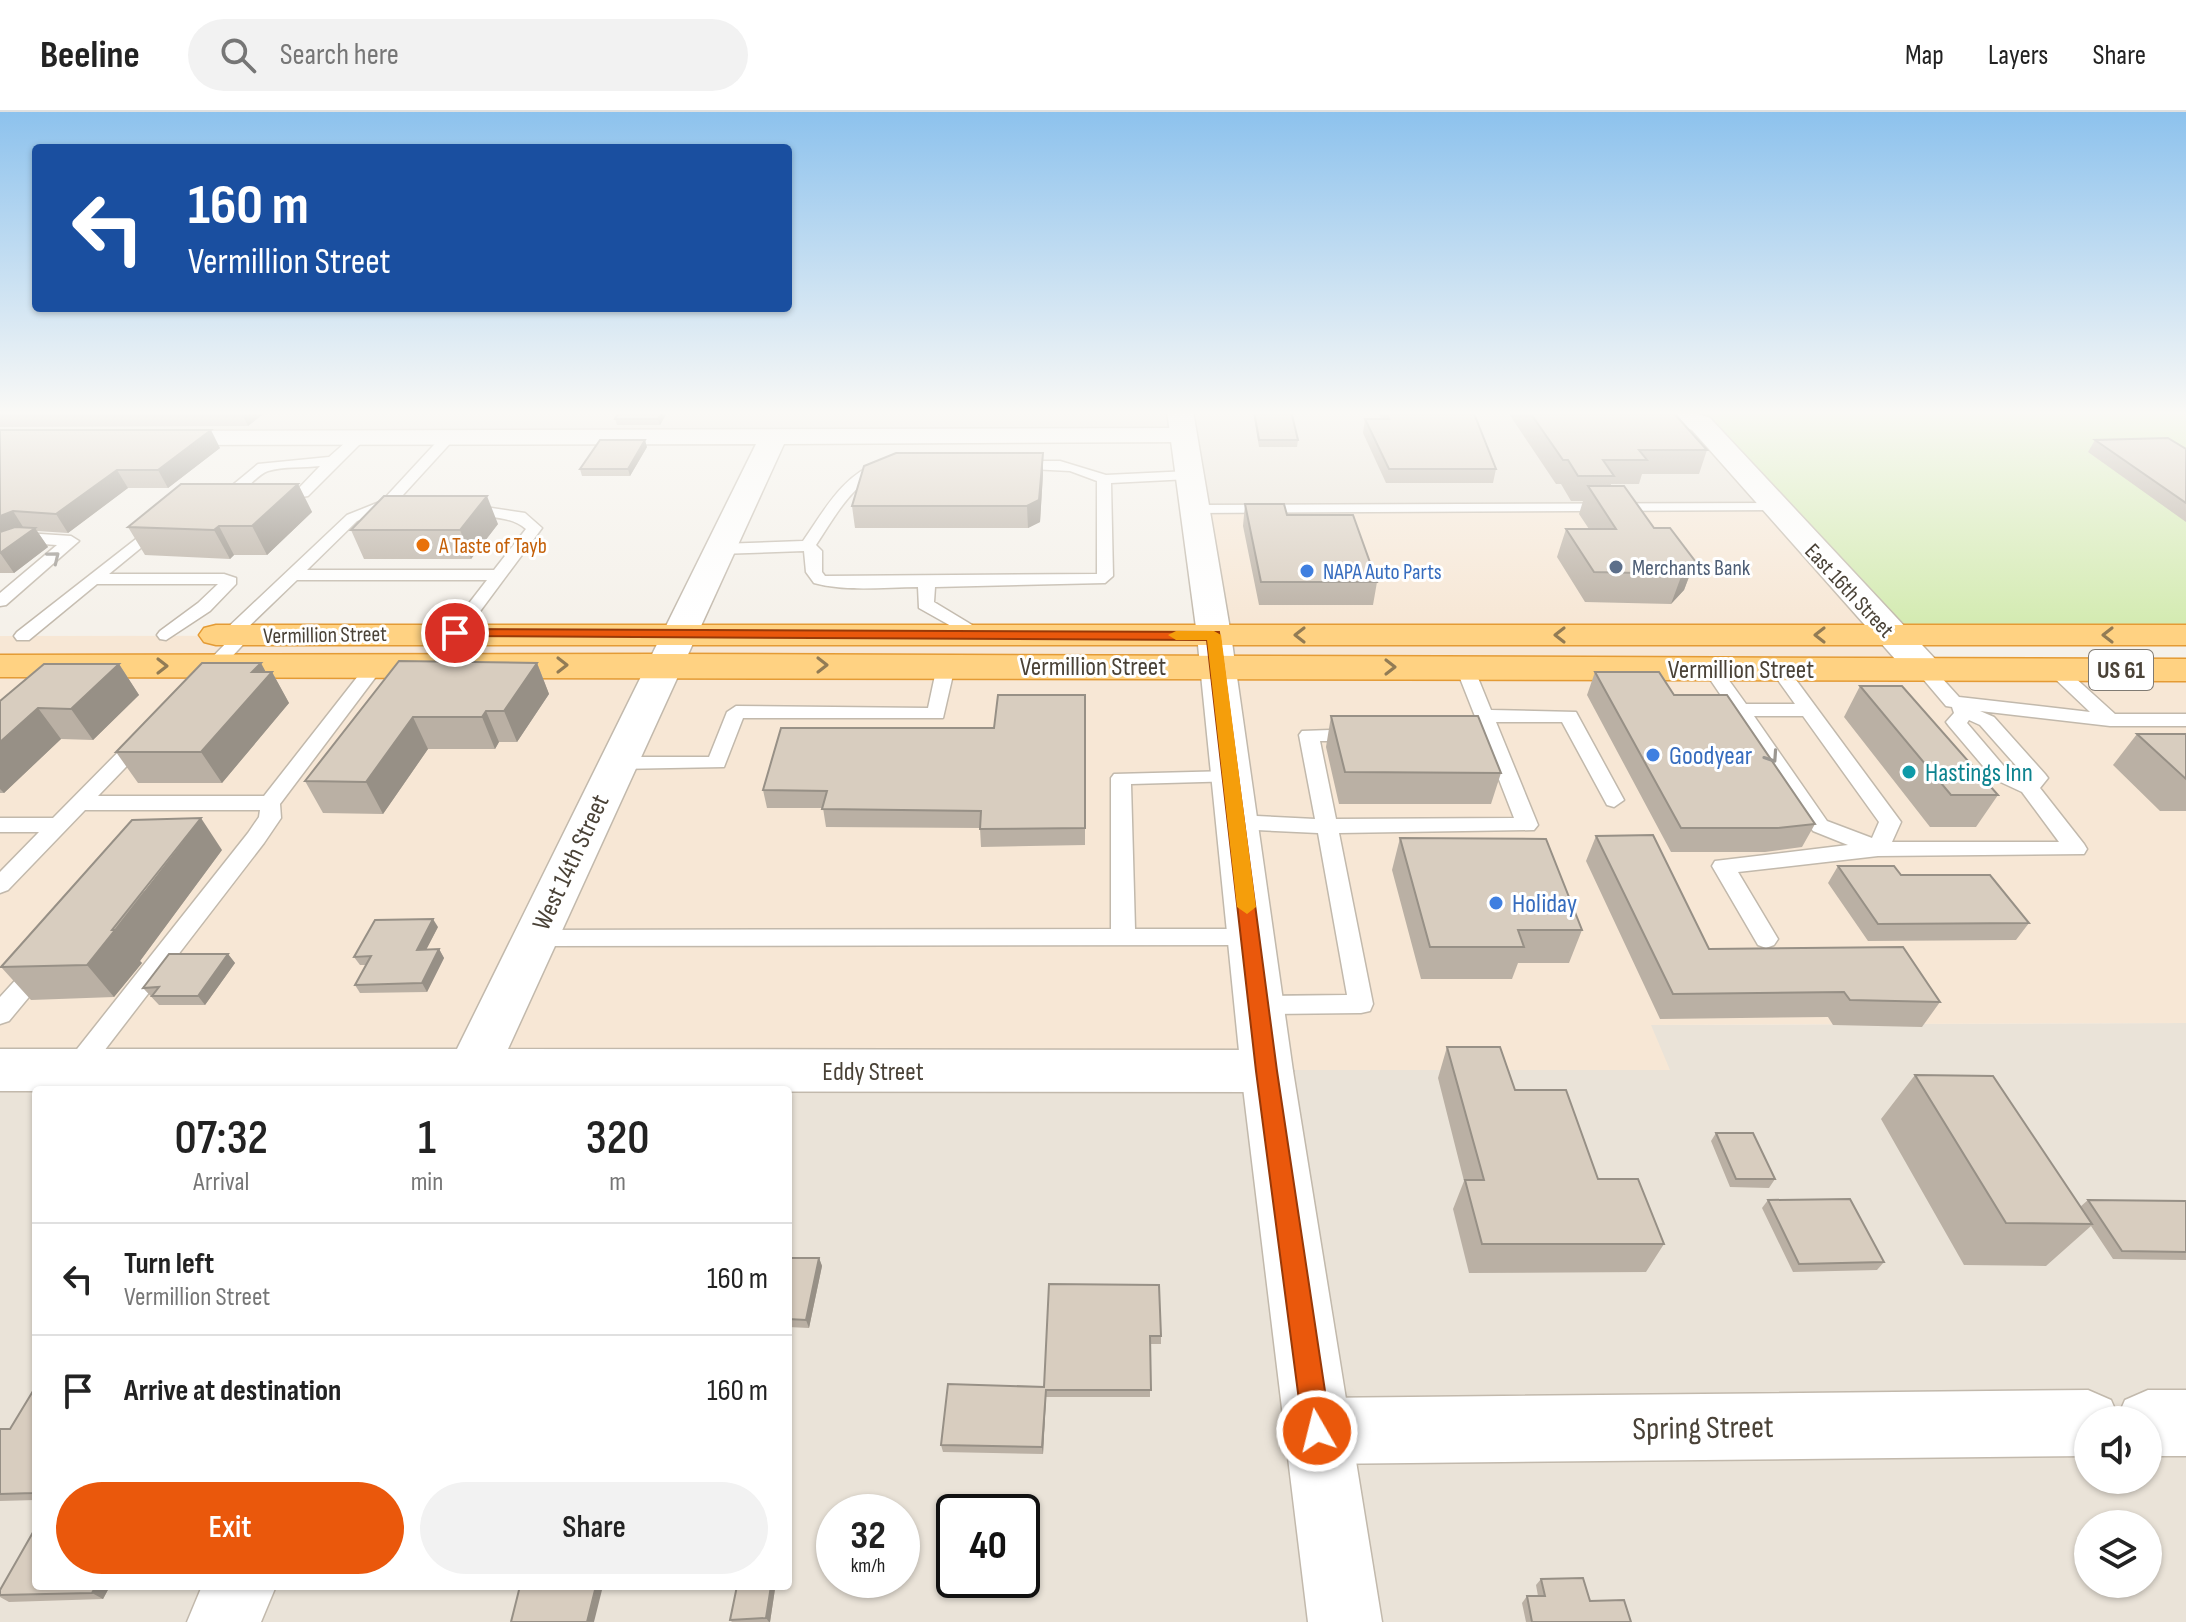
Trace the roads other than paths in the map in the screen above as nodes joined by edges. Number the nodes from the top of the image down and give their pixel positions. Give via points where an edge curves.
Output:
1 (246, 481) edge
2 (314, 481) edge
3 (408, 481) edge
4 (752, 481) edge
5 (859, 481) edge
6 (1104, 481) edge
7 (1190, 481) edge
8 (1752, 481) edge
9 (227, 497) junction
10 (201, 501) edge
11 (387, 504) junction
12 (411, 505) edge
13 (450, 507) edge
14 (1774, 507) junction
15 (1194, 509) junction
16 (176, 513) edge
17 (808, 546) junction
18 (0, 548) edge
19 (719, 549) junction
20 (293, 575) junction
21 (498, 575) junction
22 (94, 579) junction
23 (927, 582) junction
24 (0, 601) edge
25 (455, 633) junction
26 (1890, 634) junction
27 (166, 635) junction
28 (976, 635) junction
29 (2186, 635) edge
30 (12, 636) edge
31 (670, 649) junction
32 (1216, 651) junction
33 (220, 656) junction
34 (0, 666) edge
35 (375, 666) junction
36 (946, 666) junction
37 (1465, 668) junction
38 (1712, 669) junction
39 (1779, 669) junction
40 (1924, 669) junction
41 (2056, 670) junction
42 (2186, 670) edge
43 (1959, 708) junction
44 (1740, 710) junction
45 (1809, 710) junction
46 (2110, 720) junction
47 (2186, 720) edge
48 (1488, 725) junction
49 (152, 729) edge
50 (1385, 735) edge
51 (1431, 735) edge
52 (617, 763) junction
53 (1234, 800) junction
54 (1614, 800) dead end
55 (79, 803) junction
56 (181, 803) junction
57 (270, 803) junction
58 (0, 825) edge
59 (58, 825) junction
60 (1327, 826) junction
61 (161, 827) edge
62 (1878, 849) junction
63 (0, 885) edge
64 (1123, 937) junction
65 (1250, 937) junction
66 (535, 938) junction
67 (1766, 939) dead end
68 (50, 956) edge
69 (1259, 1005) junction
70 (0, 1014) edge
71 (0, 1070) edge
72 (75, 1070) junction
73 (1267, 1071) junction
74 (468, 1080) edge
75 (2074, 1423) edge
76 (2162, 1423) edge
77 (2186, 1423) edge
78 (1317, 1431) junction
79 (238, 1590) edge
80 (224, 1622) edge
81 (1345, 1622) edge

1 - 9 lane
2 - 9 lane via 296,496
3 - 11 lane
4 - 19 street, West 14th Street
5 - 17 lane
6 - 23 lane via 1105,576 1099,580
7 - 15 street
8 - 14 street, East 16th Street
9 - 10 lane
11 - 12 lane
11 - 20 lane via 352,518
13 - 21 lane via 531,522 534,528
14 - 15 lane
14 - 26 street, East 16th Street
15 - 32 street
16 - 22 lane
17 - 19 lane
17 - 23 lane via 820,580
24 -> 18 lane via 71,541 25,538
19 - 31 street, West 14th Street
20 - 21 lane
20 - 33 lane
21 - 25 lane
22 - 27 lane via 230,581
22 - 30 lane
23 - 28 lane via 925,604
25 - 31 highway, Vermillion Street / US 61
25 - 33 highway, Vermillion Street / US 61
29 -> 26 highway, Vermillion Street / US 61
26 -> 32 highway, Vermillion Street / US 61
26 - 40 street, East 16th Street
27 - 30 highway, Vermillion Street / US 61
27 - 33 highway, Vermillion Street / US 61
28 - 31 highway, Vermillion Street / US 61
28 - 32 highway, Vermillion Street / US 61
35 -> 31 highway, Vermillion Street / US 61
31 -> 36 highway, Vermillion Street / US 61
31 - 52 street, West 14th Street
32 - 36 highway, Vermillion Street / US 61
32 -> 37 highway, Vermillion Street / US 61
32 - 53 street
34 -> 33 highway, Vermillion Street / US 61
33 - 35 highway, Vermillion Street / US 61
35 - 57 lane
36 - 52 lane via 936,714 736,712 717,763
37 - 38 highway, Vermillion Street / US 61
37 - 48 lane
38 - 39 highway, Vermillion Street / US 61
38 - 44 lane
39 - 40 highway, Vermillion Street / US 61
39 - 45 lane
40 - 41 highway, Vermillion Street / US 61
40 - 43 lane
41 - 42 highway, Vermillion Street / US 61
41 - 46 lane
43 - 46 lane
43 - 62 lane via 1956,722 2001,775 2029,787 2076,849
44 - 45 lane
44 -> 62 lane via 1820,826
45 - 62 lane via 1890,822
46 - 47 lane
48 - 51 lane
48 - 54 lane via 1569,716
48 - 60 lane via 1527,825
49 - 55 lane
50 - 60 lane via 1309,735
52 - 66 street, West 14th Street
53 - 60 lane
53 - 64 lane via 1121,778
53 - 65 street
55 - 56 lane
55 - 59 lane
56 - 57 lane
56 - 61 lane
57 - 72 lane via 270,818 256,838
58 - 59 lane
59 - 63 lane
60 - 69 lane via 1361,1004
62 - 67 lane via 1723,866
64 - 65 lane
64 - 66 lane
65 - 69 street
66 - 74 street, West 14th Street
68 - 70 lane
69 - 73 street
71 - 72 street, Eddy Street
72 - 74 street, Eddy Street
73 - 74 street, Eddy Street
73 - 78 street
75 - 78 street, Spring Street
76 - 77 street
78 - 81 street
79 - 80 street

